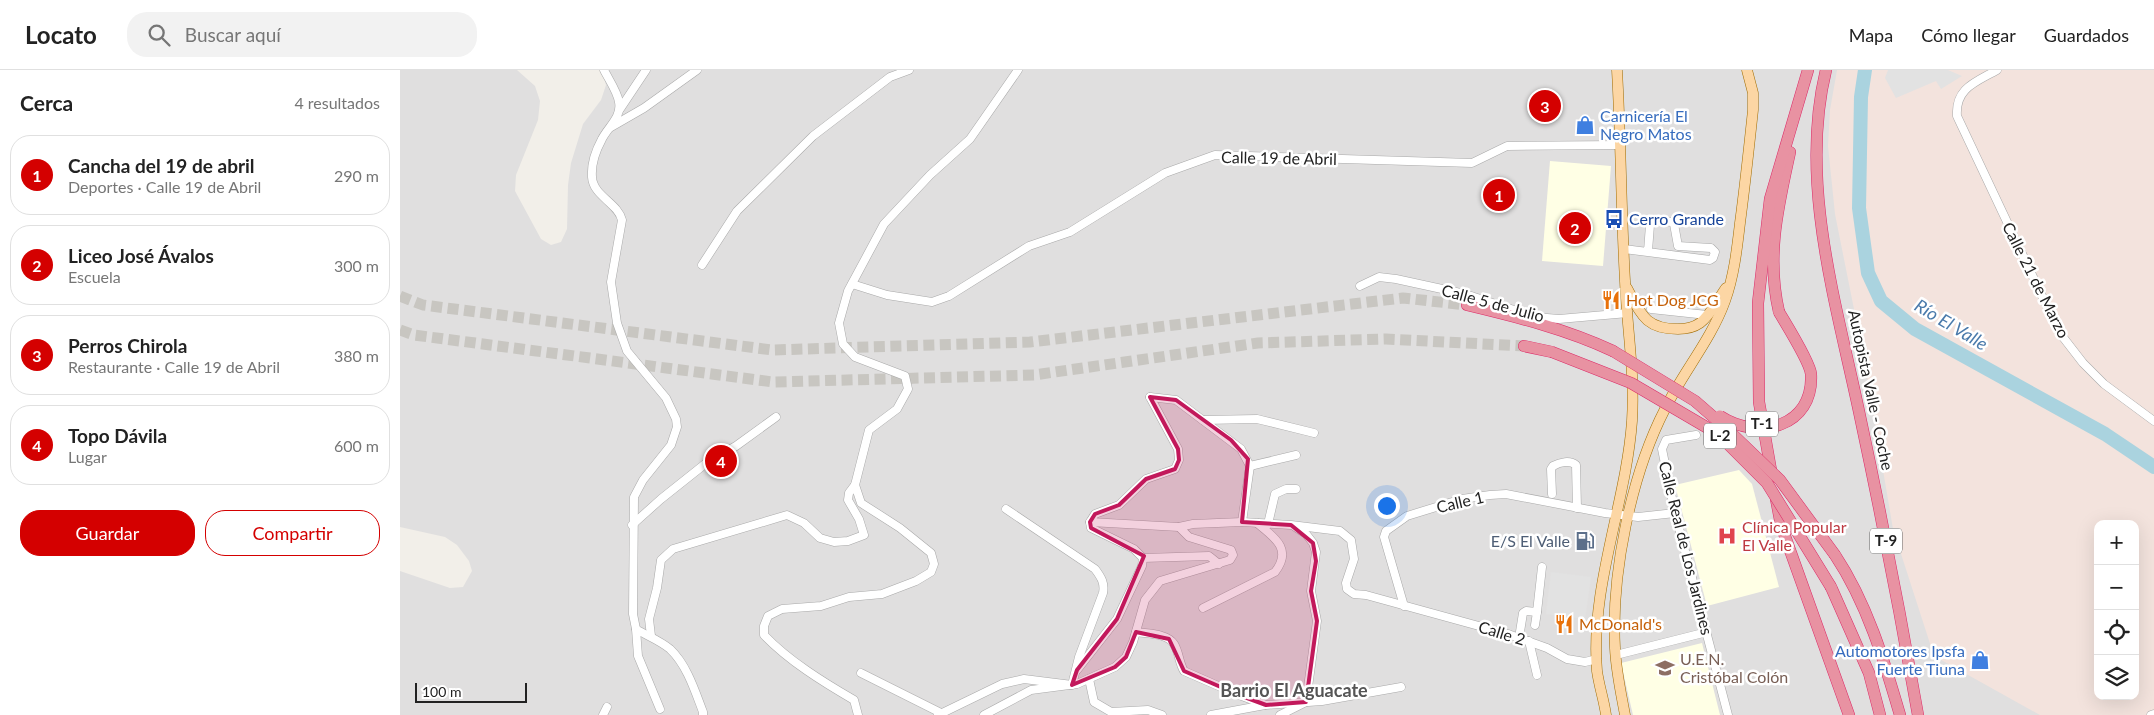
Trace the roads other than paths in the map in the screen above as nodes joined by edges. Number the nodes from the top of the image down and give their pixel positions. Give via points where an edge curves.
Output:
1 (604, 70) edge
2 (646, 70) edge
3 (697, 70) edge
4 (909, 70) edge
5 (1018, 70) edge
6 (1617, 70) edge
7 (1747, 70) edge
8 (1808, 70) edge
9 (1827, 70) edge
10 (1997, 70) edge
11 (892, 73) edge
12 (620, 109) junction
13 (1791, 123) junction
14 (611, 127) junction
15 (1621, 145) junction
16 (1624, 250) junction
17 (1648, 251) junction
18 (702, 265) dead end
19 (1732, 279) junction
20 (1625, 283) junction
21 (852, 284) junction
22 (1360, 286) dead end
23 (1467, 305) tunnel mouth
24 (1651, 310) dead end
25 (1628, 313) junction
26 (1708, 315) junction
27 (1524, 346) tunnel mouth
28 (1695, 400) junction
29 (776, 417) dead end
30 (1203, 420) junction
31 (2154, 421) edge
32 (1314, 433) dead end
33 (1696, 435) dead end
34 (1296, 455) dead end
35 (1250, 466) junction
36 (855, 485) junction
37 (1296, 489) dead end
38 (1552, 494) dead end
39 (1576, 508) junction
40 (1006, 509) dead end
41 (1675, 513) junction
42 (1615, 514) junction
43 (1629, 515) junction
44 (1090, 522) junction
45 (1242, 522) junction
46 (1257, 523) junction
47 (1268, 524) junction
48 (632, 525) junction
49 (1291, 525) junction
50 (1179, 528) junction
51 (1143, 558) junction
52 (1219, 564) junction
53 (1542, 567) dead end
54 (1404, 606) junction
55 (1203, 608) dead end
56 (1536, 612) junction
57 (1535, 626) dead end
58 (636, 629) junction
59 (1136, 632) junction
60 (1707, 632) junction
61 (651, 636) junction
62 (1518, 638) junction
63 (1529, 641) junction
64 (1616, 655) junction
65 (1597, 659) junction
66 (1077, 670) junction
67 (861, 673) dead end
68 (1537, 675) dead end
69 (1089, 679) junction
70 (1072, 685) junction
71 (1401, 687) dead end
72 (1306, 702) junction
73 (1266, 704) junction
74 (660, 709) dead end
75 (940, 714) edge
76 (702, 715) edge
77 (858, 715) edge
78 (984, 715) edge
79 (1162, 715) edge
80 (1211, 715) edge
81 (1280, 715) edge
82 (1606, 715) edge
83 (1625, 715) edge
84 (1728, 715) edge
85 (1849, 715) edge
86 (1880, 715) edge
87 (1900, 715) edge
88 (1918, 715) edge

1 - 12 street
2 - 12 street
3 - 14 street
4 - 11 street
5 - 21 street via 970,139 930,175 884,224
6 - 15 main road
7 - 19 main road via 1753,93 1753,110
8 - 13 highway
9 - 88 highway, Autopista Valle - Coche / T-9 via 1818,105 1815,149 1818,198
10 - 31 street, Calle 21 de Marzo via 1967,87 1959,96 1957,116 2059,332 2082,363 2104,384
11 - 18 street via 813,136 756,190 737,211
12 - 14 street
13 - 28 highway, bridge via 1793,137 1780,196 1772,256 1774,288 1779,312 1811,371 1810,387 1795,418 1769,428 1741,426
13 - 85 highway, T-1 via 1770,200 1758,304 1759,402 1781,525
14 - 48 street via 602,138 593,162 592,178 599,193 620,212 622,220 611,282 616,324 627,351 666,398 677,427 671,445 643,480 634,497
15 - 16 main road
15 - 21 street, Calle 19 de Abril via 1507,146 1472,163 1215,155 1165,173 1070,232 1029,246 949,296 932,302 887,295
16 - 17 street
16 - 20 main road
17 - 17 street via 1650,225 1654,219 1674,224 1678,246 1711,248 1715,252 1710,260
19 - 26 main road
19 - 43 main road via 1716,323 1657,425
20 - 25 main road
20 - 26 main road via 1641,315 1656,326 1666,329 1693,327
21 - 36 street via 839,323 843,344 855,357 905,376 908,389 897,409 869,430
22 - 25 street, Calle 5 de Julio via 1379,277 1396,279 1465,294 1535,317 1558,319
23 - 28 highway, L-2, bridge via 1531,320 1583,337 1613,351
24 - 26 street
25 - 42 main road via 1633,369 1632,420
27 - 86 highway, L-2, bridge via 1552,352 1631,383 1718,434 1767,483 1831,586 1869,673
28 - 87 highway, L-2, bridge via 1780,480 1846,571 1877,642
29 - 48 street via 705,464
30 - 32 street via 1257,419
30 - 35 street via 1241,449
30 - 44 street via 1176,400 1150,397 1178,449 1180,460 1174,469 1146,479 1119,505 1095,514
33 - 41 street, Calle Real de Los Jardines via 1666,440 1662,449
34 - 35 street
35 - 45 street
36 - 61 street via 848,500 859,519 864,535 860,538 834,542 820,538 804,523 787,515 673,549 661,560 649,619
36 - 77 street via 861,503 931,553 934,564 931,572 882,594 849,597 821,606 782,609 768,616 764,635 832,688 854,700
37 - 47 street via 1274,494
38 - 39 street via 1553,466 1573,463 1576,465
39 - 42 street, Calle 1
39 - 54 street, Calle 1 via 1506,494 1462,499 1407,516 1386,531 1384,537
40 - 66 street via 1095,569 1102,578 1103,593
41 - 43 street
41 - 60 street, Calle Real de Los Jardines
42 - 43 street, Calle 1
42 - 65 main road via 1603,582
43 - 64 main road via 1617,590
44 - 50 street
44 - 51 street via 1091,528 1134,549
45 - 46 street
45 - 50 street via 1193,524
46 - 47 street
46 - 55 street via 1280,542 1281,564 1275,572
47 - 49 street
48 - 58 street
49 - 54 street, Calle 2 via 1340,531 1351,540 1354,559 1347,589 1354,594
49 - 72 street via 1306,534 1314,543 1316,552 1311,591 1316,621
50 - 52 street via 1189,537 1231,550 1230,560
51 - 52 street via 1209,556
51 - 66 street via 1117,619
52 - 59 street via 1160,581 1144,600
53 - 56 street
54 - 62 street, Calle 2
56 - 57 street
56 - 62 street via 1523,613
58 - 61 street
58 - 74 street via 638,656
59 - 69 street via 1126,658
59 - 73 street via 1169,639 1184,671
60 - 64 street
60 - 84 street, Calle Real de Los Jardines
61 - 76 street via 678,658 693,686
62 - 63 street, Calle 2
63 - 65 street, Calle 2 via 1576,662
63 - 68 street
64 - 83 main road
65 - 82 main road
66 - 70 street
67 - 75 street
69 - 70 street
69 - 79 street via 1094,702 1111,712 1148,710
70 - 75 street via 1024,679 1009,682 979,693
70 - 78 street via 1030,690
71 - 72 street
72 - 73 street
72 - 81 street
73 - 80 street

